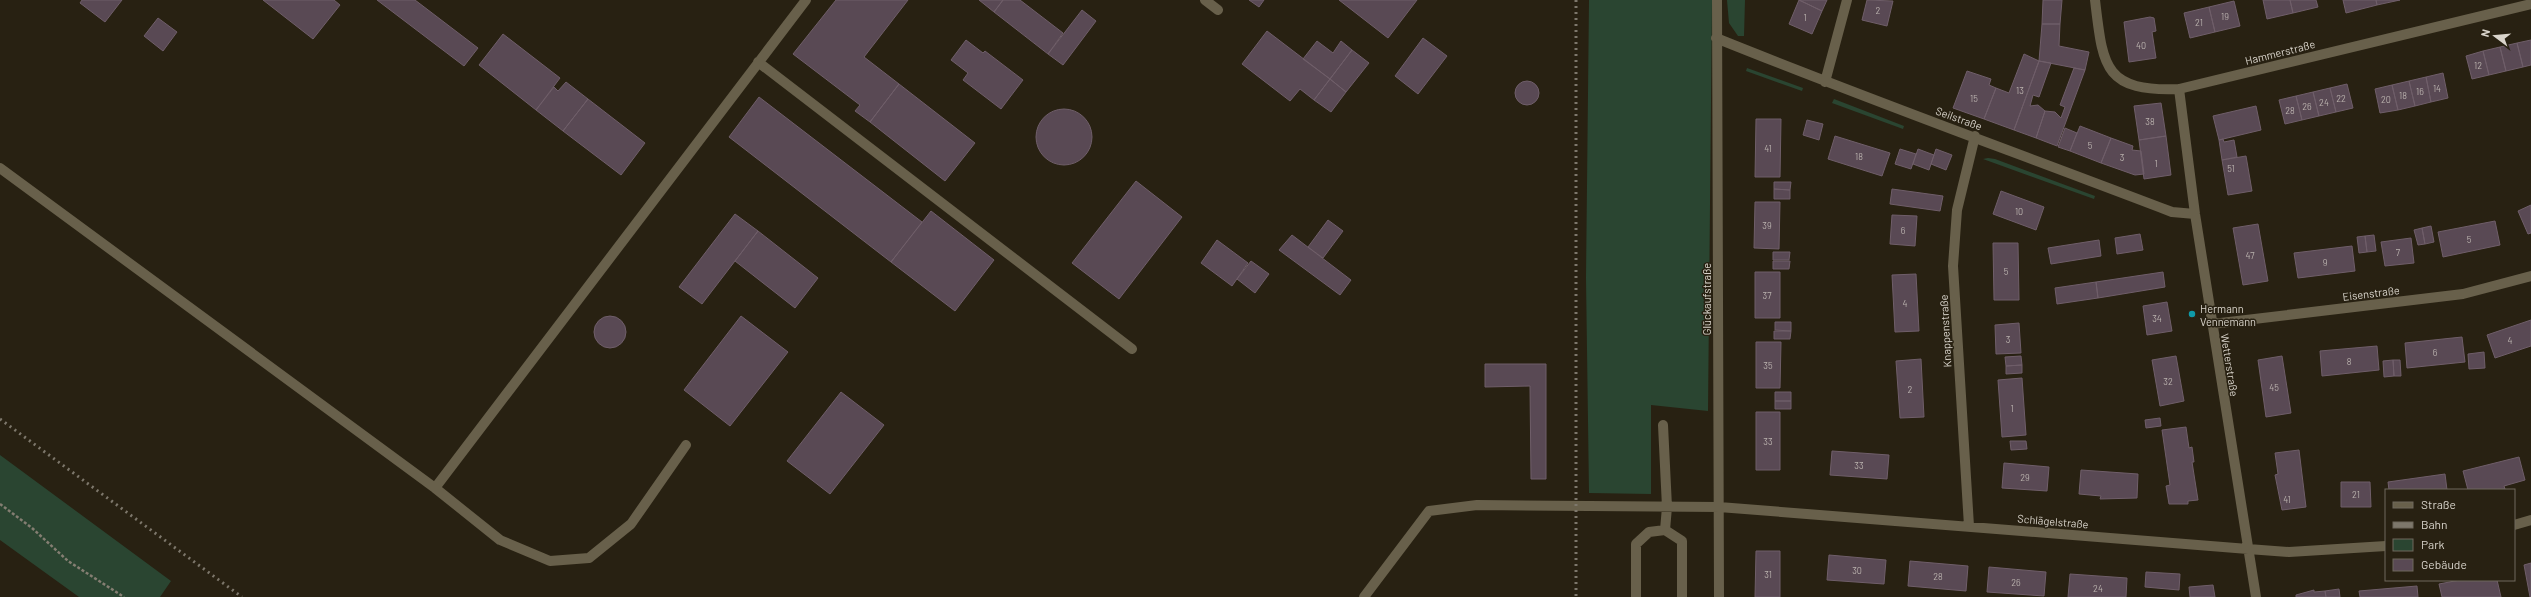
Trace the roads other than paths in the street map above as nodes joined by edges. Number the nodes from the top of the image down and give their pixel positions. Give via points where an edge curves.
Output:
1 (806, 0) edge
2 (1205, 0) edge
3 (1717, 0) edge
4 (1847, 0) edge
5 (2095, 0) edge
6 (2531, 4) edge
7 (1218, 10) dead end
8 (1716, 38) junction
9 (758, 62) junction
10 (1825, 82) junction
11 (2180, 89) junction
12 (1975, 136) junction
13 (0, 168) edge
14 (2195, 214) junction
15 (2531, 276) edge
16 (2212, 324) junction
17 (1132, 349) dead end
18 (1663, 425) dead end
19 (686, 445) dead end
20 (435, 488) junction
21 (1667, 507) junction
22 (1719, 507) junction
23 (2531, 520) edge
24 (2515, 525) edge
25 (1969, 526) junction
26 (1665, 530) junction
27 (2385, 546) edge
28 (2248, 550) junction
29 (1364, 597) edge
30 (1636, 597) edge
31 (1682, 597) edge
32 (1719, 597) edge
33 (2256, 597) edge

1 - 9 street
2 - 7 street
3 - 8 street, Glückaufstraße
4 - 10 street
5 - 11 street, Hammerstraße via 2105,62 2114,75 2138,88
6 - 11 street, Hammerstraße
8 - 10 street, Seilstraße
8 - 22 street, Glückaufstraße
9 - 17 street
9 - 20 street
10 - 12 street, Seilstraße
11 - 14 street, Wetterstraße
12 - 14 street, Seilstraße via 2172,212
12 - 25 street, Knappenstraße via 1957,210 1953,259
13 - 20 street
14 - 16 street, Wetterstraße
15 - 16 street, Eisenstraße via 2463,294
16 - 28 street, Wetterstraße
18 - 21 street
19 - 20 street via 630,524 589,558 550,561 500,540
21 - 22 street, Schlägelstraße
21 - 26 street
21 - 29 street, Schlägelstraße via 1477,505 1430,511
22 - 25 street, Schlägelstraße
22 - 32 street, Glückaufstraße
23 - 24 street
25 - 28 street, Schlägelstraße
26 - 30 street via 1649,532 1636,544
26 - 31 street via 1682,541
27 - 28 street, Schlägelstraße via 2289,552
28 - 33 street, Wetterstraße

